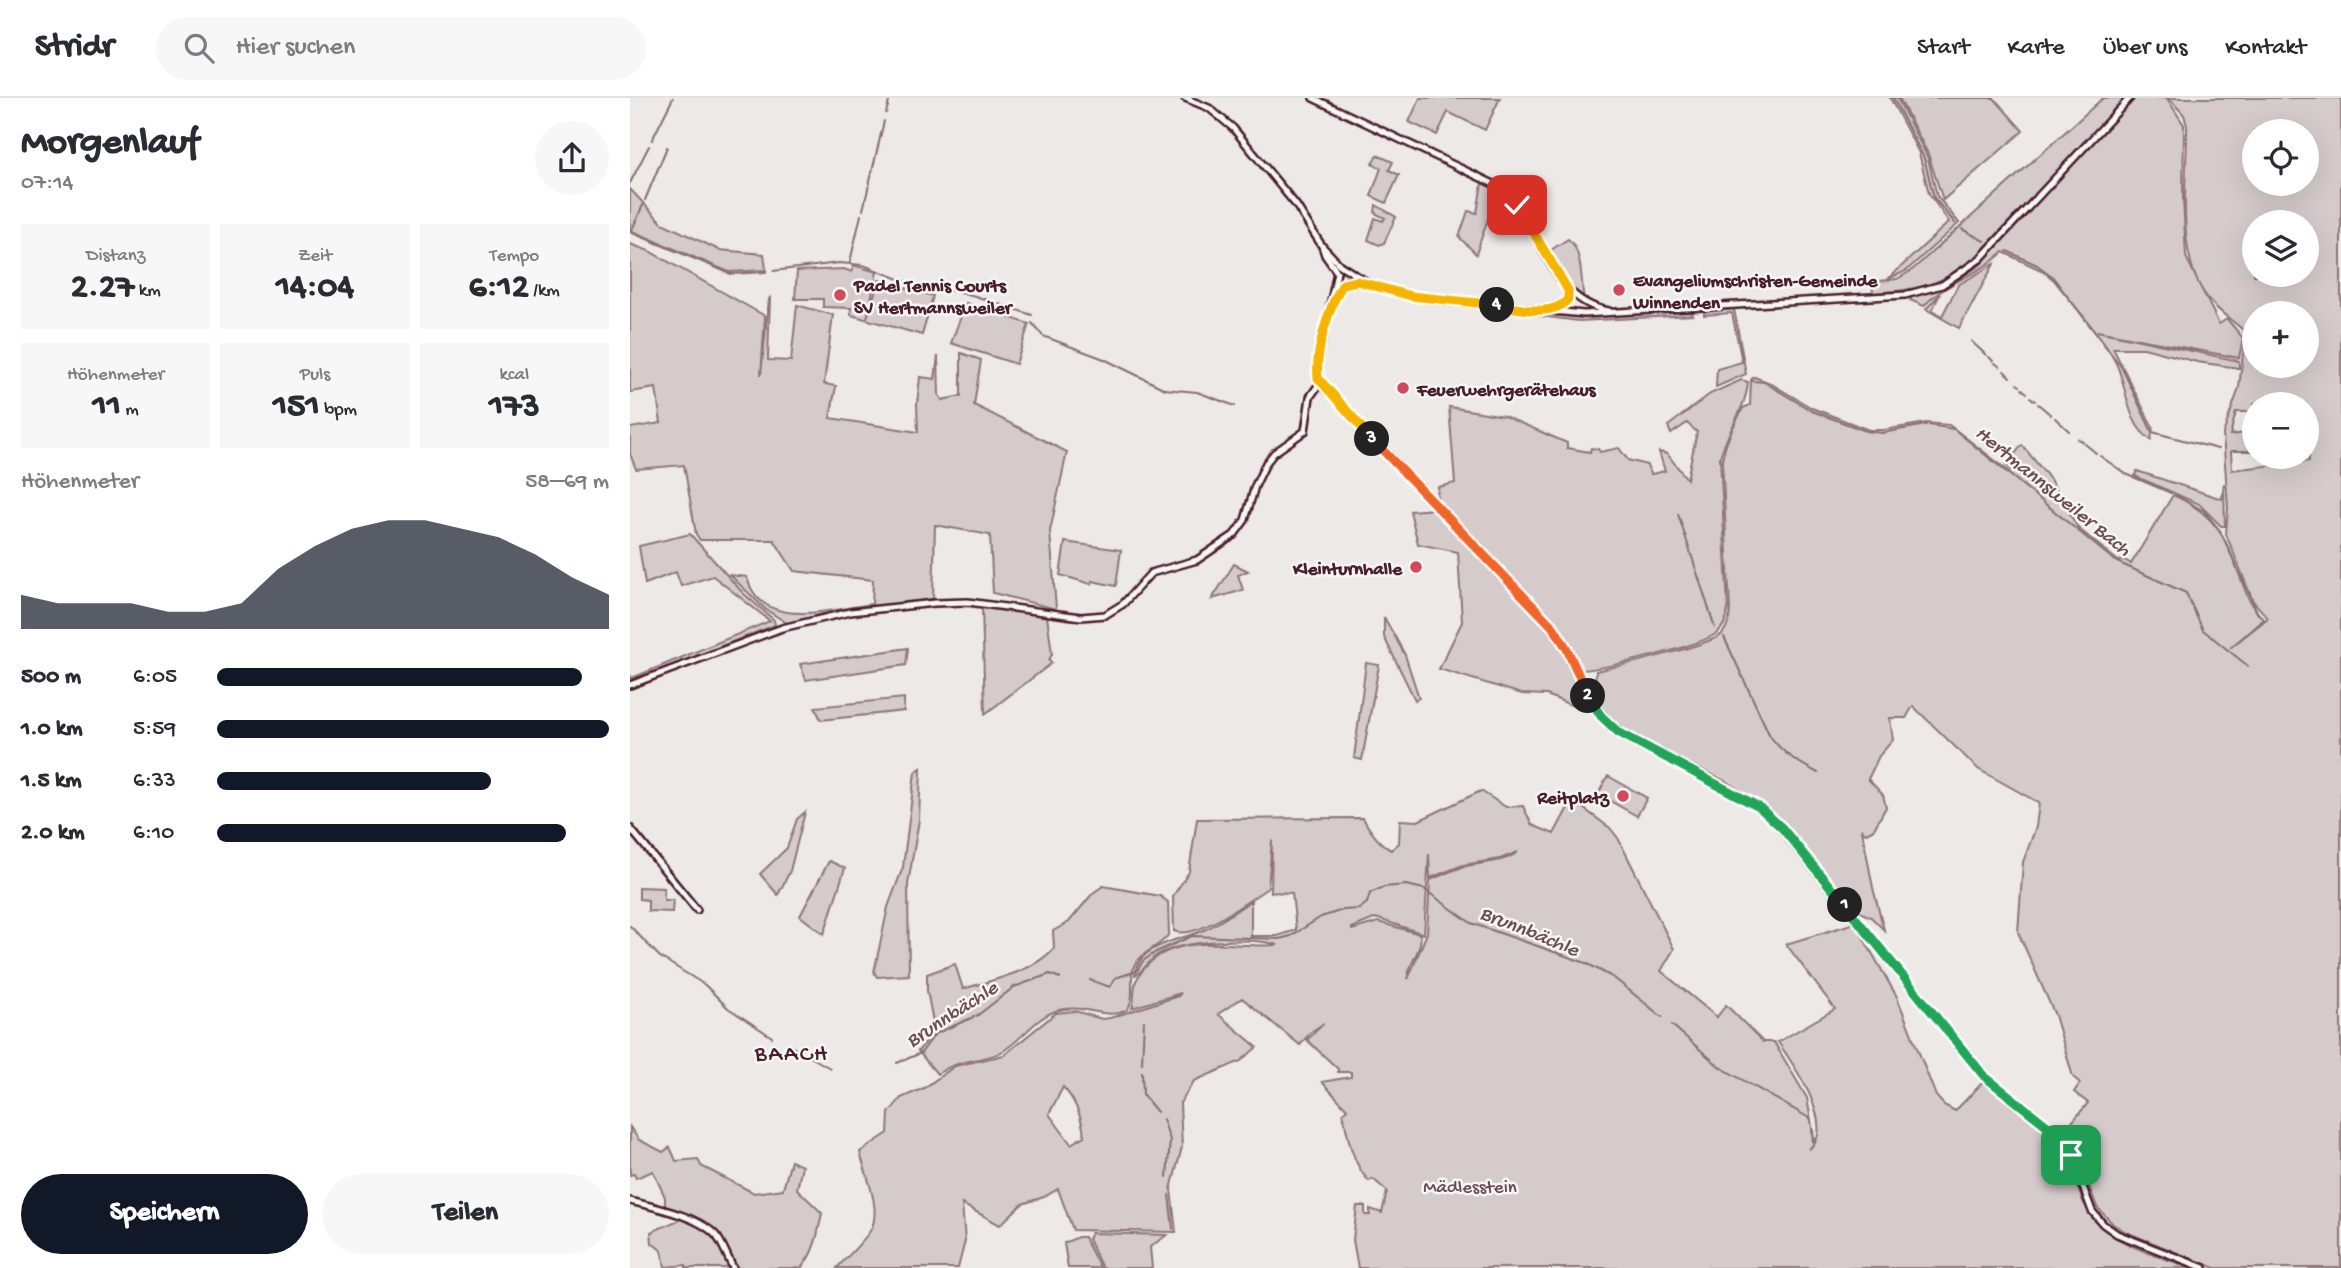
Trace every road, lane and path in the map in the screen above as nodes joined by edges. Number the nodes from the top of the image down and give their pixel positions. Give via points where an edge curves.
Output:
1 (1185, 98) edge
2 (1313, 98) edge
3 (2130, 98) edge
4 (1198, 101) edge
5 (1322, 246) junction
6 (1370, 284) junction
7 (1568, 290) junction
8 (1332, 302) junction
9 (1546, 310) junction
10 (1621, 313) junction
11 (1320, 383) junction
12 (630, 685) edge
13 (630, 828) edge
14 (696, 910) dead end
15 (630, 1201) edge
16 (733, 1268) edge
17 (2204, 1268) edge

1 - 4 main road
2 - 7 main road via 1500,187 1517,205
3 - 10 main road via 1980,259 1956,278 1931,289 1905,295
4 - 5 main road via 1233,128 1296,205
5 - 6 main road via 1346,271
5 - 8 main road via 1337,272
6 - 8 main road via 1347,281
6 - 9 main road via 1428,299
7 - 9 main road via 1566,302
7 - 10 main road via 1592,307
8 - 11 main road via 1318,363
9 - 10 main road
11 - 12 main road via 1310,397 1304,431 1266,463 1245,520 1234,535 1197,560 1151,573 1123,604 1105,615 1092,618 968,602 850,612 782,628
11 - 17 main road via 1554,628 1589,697 1610,725 1729,788 1776,822 1984,1076 2063,1143 2092,1211 2103,1224
13 - 14 main road
15 - 16 main road via 708,1228

